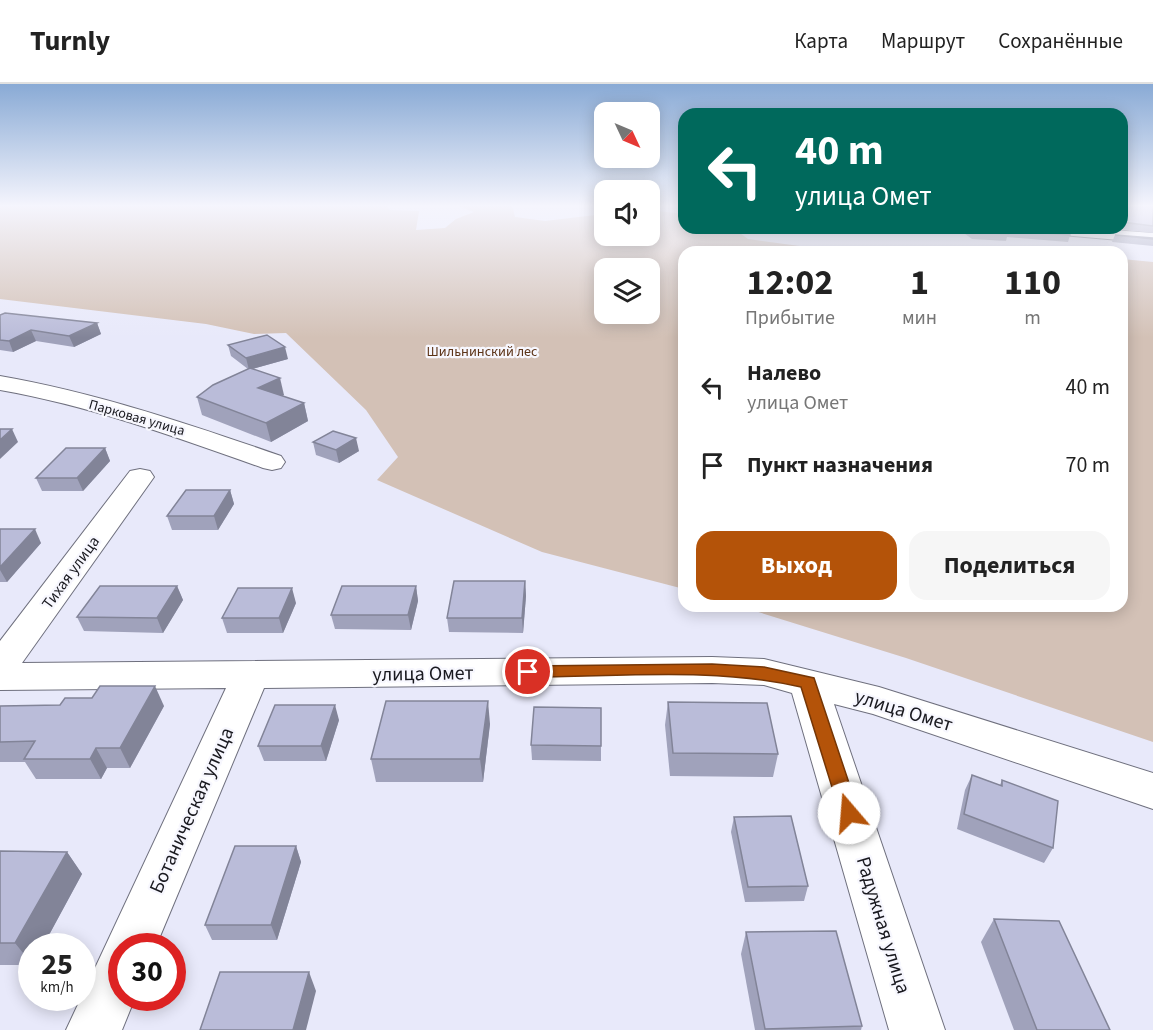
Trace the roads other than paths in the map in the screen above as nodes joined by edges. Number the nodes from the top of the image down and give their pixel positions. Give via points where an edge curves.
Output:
1 (6, 390) edge
2 (272, 462) dead end
3 (140, 477) dead end
4 (0, 667) edge
5 (251, 674) junction
6 (0, 676) edge
7 (808, 682) junction
8 (1153, 791) edge
9 (137, 933) edge
10 (108, 998) edge
11 (94, 1030) edge
12 (917, 1030) edge

1 - 2 street, Парковая улица via 50,392 156,421
3 - 4 street, Тихая улица
5 - 6 street, улица Омет
5 - 7 street, улица Омет via 712,670 764,672
5 - 9 street, Ботаническая улица
7 - 8 street, улица Омет via 879,701
7 - 12 street, Радужная улица
10 - 11 street

